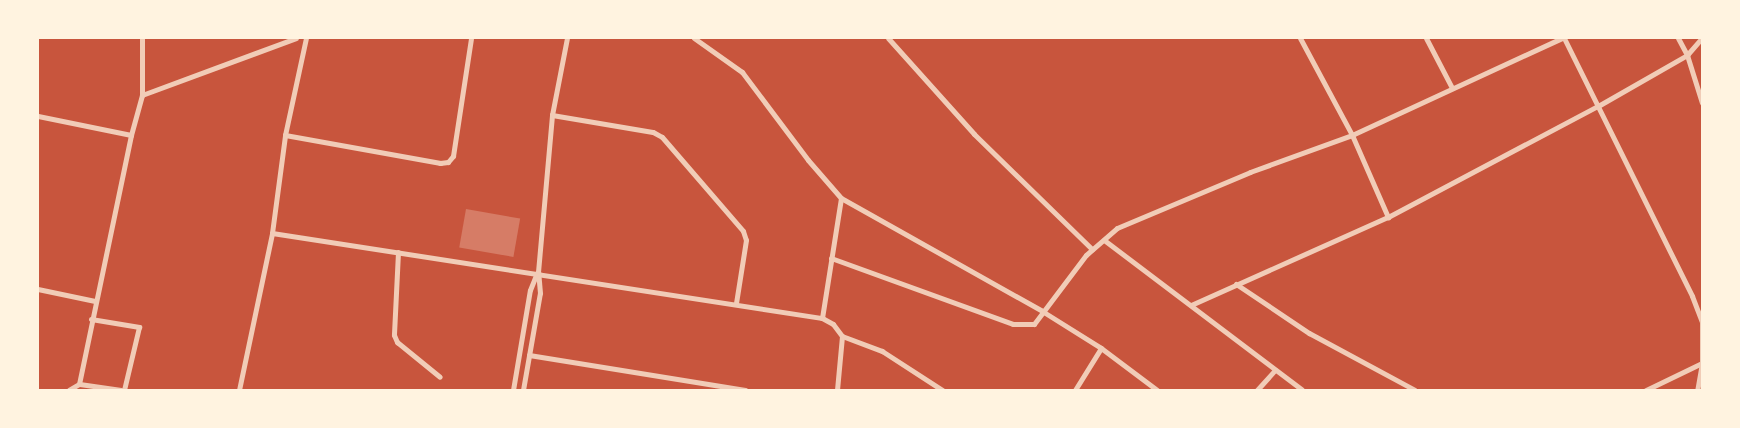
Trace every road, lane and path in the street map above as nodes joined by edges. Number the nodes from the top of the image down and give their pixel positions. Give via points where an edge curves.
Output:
1 (142, 38) edge
2 (296, 38) edge
3 (306, 38) edge
4 (471, 38) edge
5 (567, 38) edge
6 (694, 38) edge
7 (888, 38) edge
8 (1300, 38) edge
9 (1426, 38) edge
10 (1563, 38) edge
11 (1678, 38) edge
12 (1702, 38) edge
13 (1686, 55) junction
14 (1452, 88) junction
15 (142, 95) junction
16 (1702, 103) edge
17 (1598, 106) junction
18 (552, 115) junction
19 (38, 116) edge
20 (131, 135) junction
21 (286, 135) junction
22 (1352, 135) junction
23 (841, 198) junction
24 (1388, 217) junction
25 (272, 233) junction
26 (1104, 240) junction
27 (1092, 249) junction
28 (398, 252) junction
29 (831, 258) junction
30 (538, 272) junction
31 (1236, 284) junction
32 (38, 289) edge
33 (95, 300) junction
34 (736, 303) junction
35 (1192, 305) junction
36 (1042, 310) junction
37 (822, 318) junction
38 (91, 319) junction
39 (1702, 322) edge
40 (842, 336) junction
41 (1101, 348) junction
42 (529, 355) junction
43 (1702, 363) edge
44 (1275, 370) junction
45 (440, 377) dead end
46 (79, 384) junction
47 (70, 390) edge
48 (123, 390) edge
49 (238, 390) edge
50 (514, 390) edge
51 (523, 390) edge
52 (745, 390) edge
53 (837, 390) edge
54 (942, 390) edge
55 (1075, 390) edge
56 (1157, 390) edge
57 (1257, 390) edge
58 (1302, 390) edge
59 (1415, 390) edge
60 (1646, 390) edge
61 (1697, 390) edge

1 - 15 street
2 - 15 street
3 - 21 street
4 - 21 street via 453,156 448,162
5 - 18 street
6 - 23 street via 742,72
7 - 27 street via 974,134
8 - 22 street
9 - 14 street
10 - 14 street
10 - 17 street
11 - 13 street
12 - 13 street
13 - 16 street
13 - 17 street
14 - 22 street
15 - 20 street
17 - 24 street
17 - 39 street
18 - 30 street
18 - 34 street via 653,132 662,137 743,231 746,240
19 - 20 street
20 - 33 street
21 - 25 street
22 - 24 street
22 - 26 street via 1250,172 1117,228
23 - 29 street
23 - 36 street
24 - 31 street
25 - 28 street
25 - 49 street
26 - 27 street
26 - 35 street
27 - 36 street
28 - 30 street
28 - 45 street via 394,335 397,342
29 - 36 street via 1013,324 1034,324
29 - 37 street
30 - 34 street
30 - 42 street via 540,293
30 - 50 street via 530,290
31 - 35 street
31 - 59 street via 1309,333
32 - 33 street
33 - 38 street
34 - 37 street
35 - 44 street
36 - 41 street
37 - 40 street via 833,324
38 - 46 street
38 - 48 street via 138,327
39 - 43 street
40 - 53 street
40 - 54 street via 882,351
41 - 55 street
41 - 56 street
42 - 51 street
42 - 52 street
43 - 60 street
43 - 61 street
44 - 57 street
44 - 58 street
46 - 47 street
46 - 48 street

